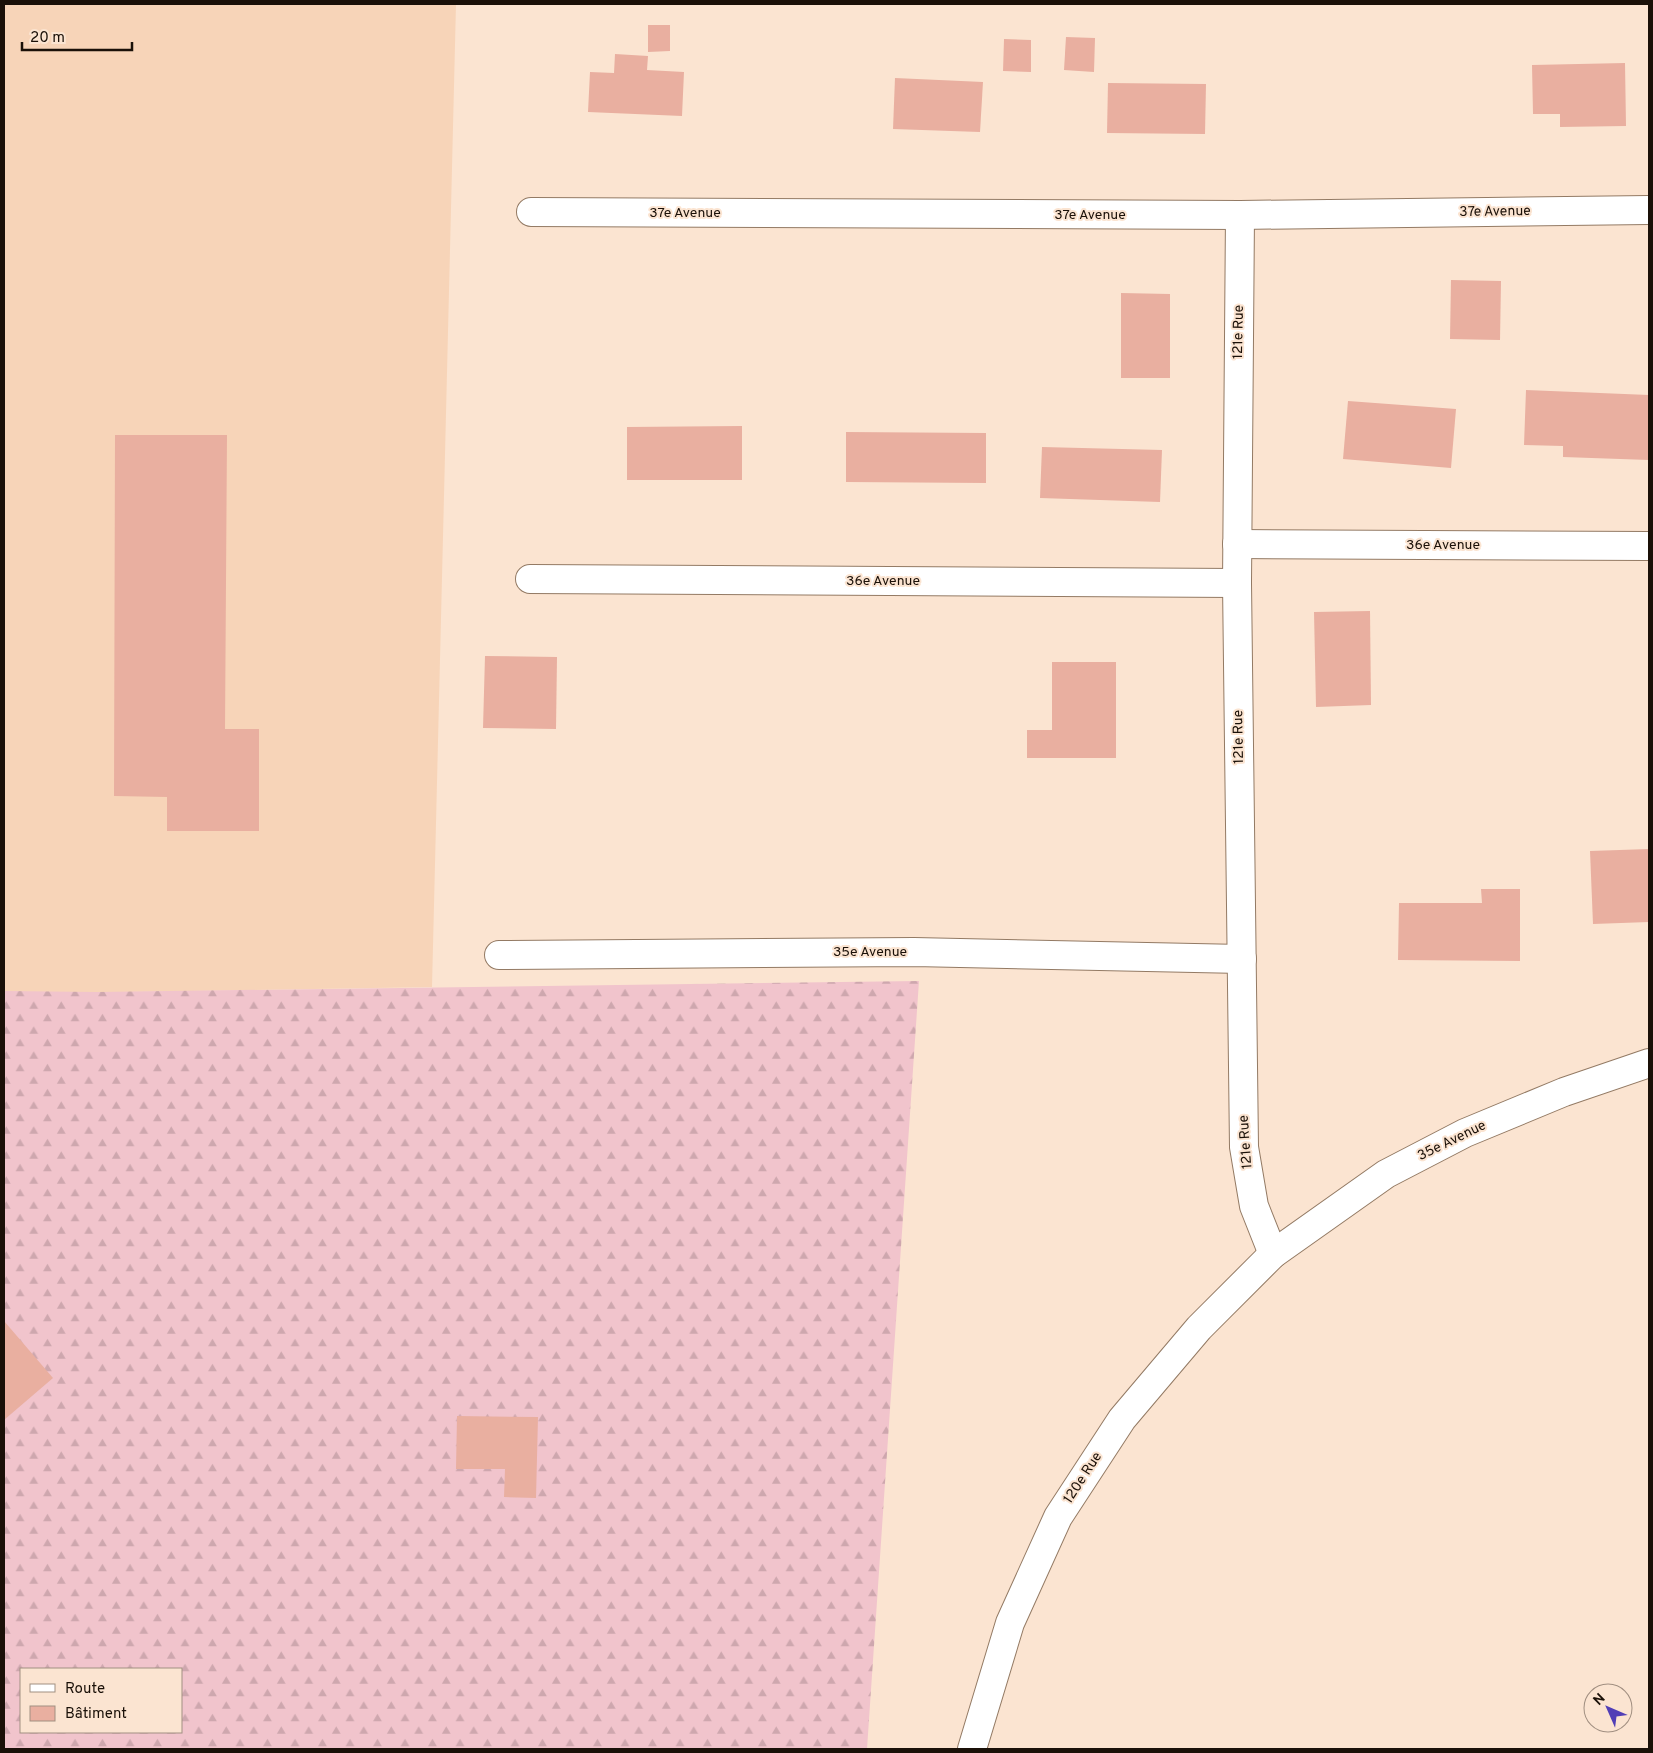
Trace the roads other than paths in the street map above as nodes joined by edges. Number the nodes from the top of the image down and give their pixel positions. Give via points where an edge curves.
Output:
1 (1649, 210) edge
2 (530, 212) dead end
3 (1240, 216) junction
4 (1237, 544) junction
5 (1649, 546) edge
6 (530, 579) dead end
7 (1237, 583) junction
8 (498, 955) dead end
9 (1242, 959) junction
10 (1649, 1063) edge
11 (1273, 1254) junction
12 (972, 1749) edge

1 - 3 street, 37e Avenue
2 - 3 street, 37e Avenue
3 - 4 street, 121e Rue
4 - 5 street, 36e Avenue
4 - 7 street, 121e Rue
6 - 7 street, 36e Avenue
7 - 9 street, 121e Rue
8 - 9 street, 35e Avenue via 914,952
9 - 11 street, 121e Rue via 1244,1147 1254,1206
10 - 11 street, 35e Avenue via 1564,1092 1465,1134 1386,1174
11 - 12 street, 120e Rue via 1199,1328 1122,1419 1058,1517 1010,1623

